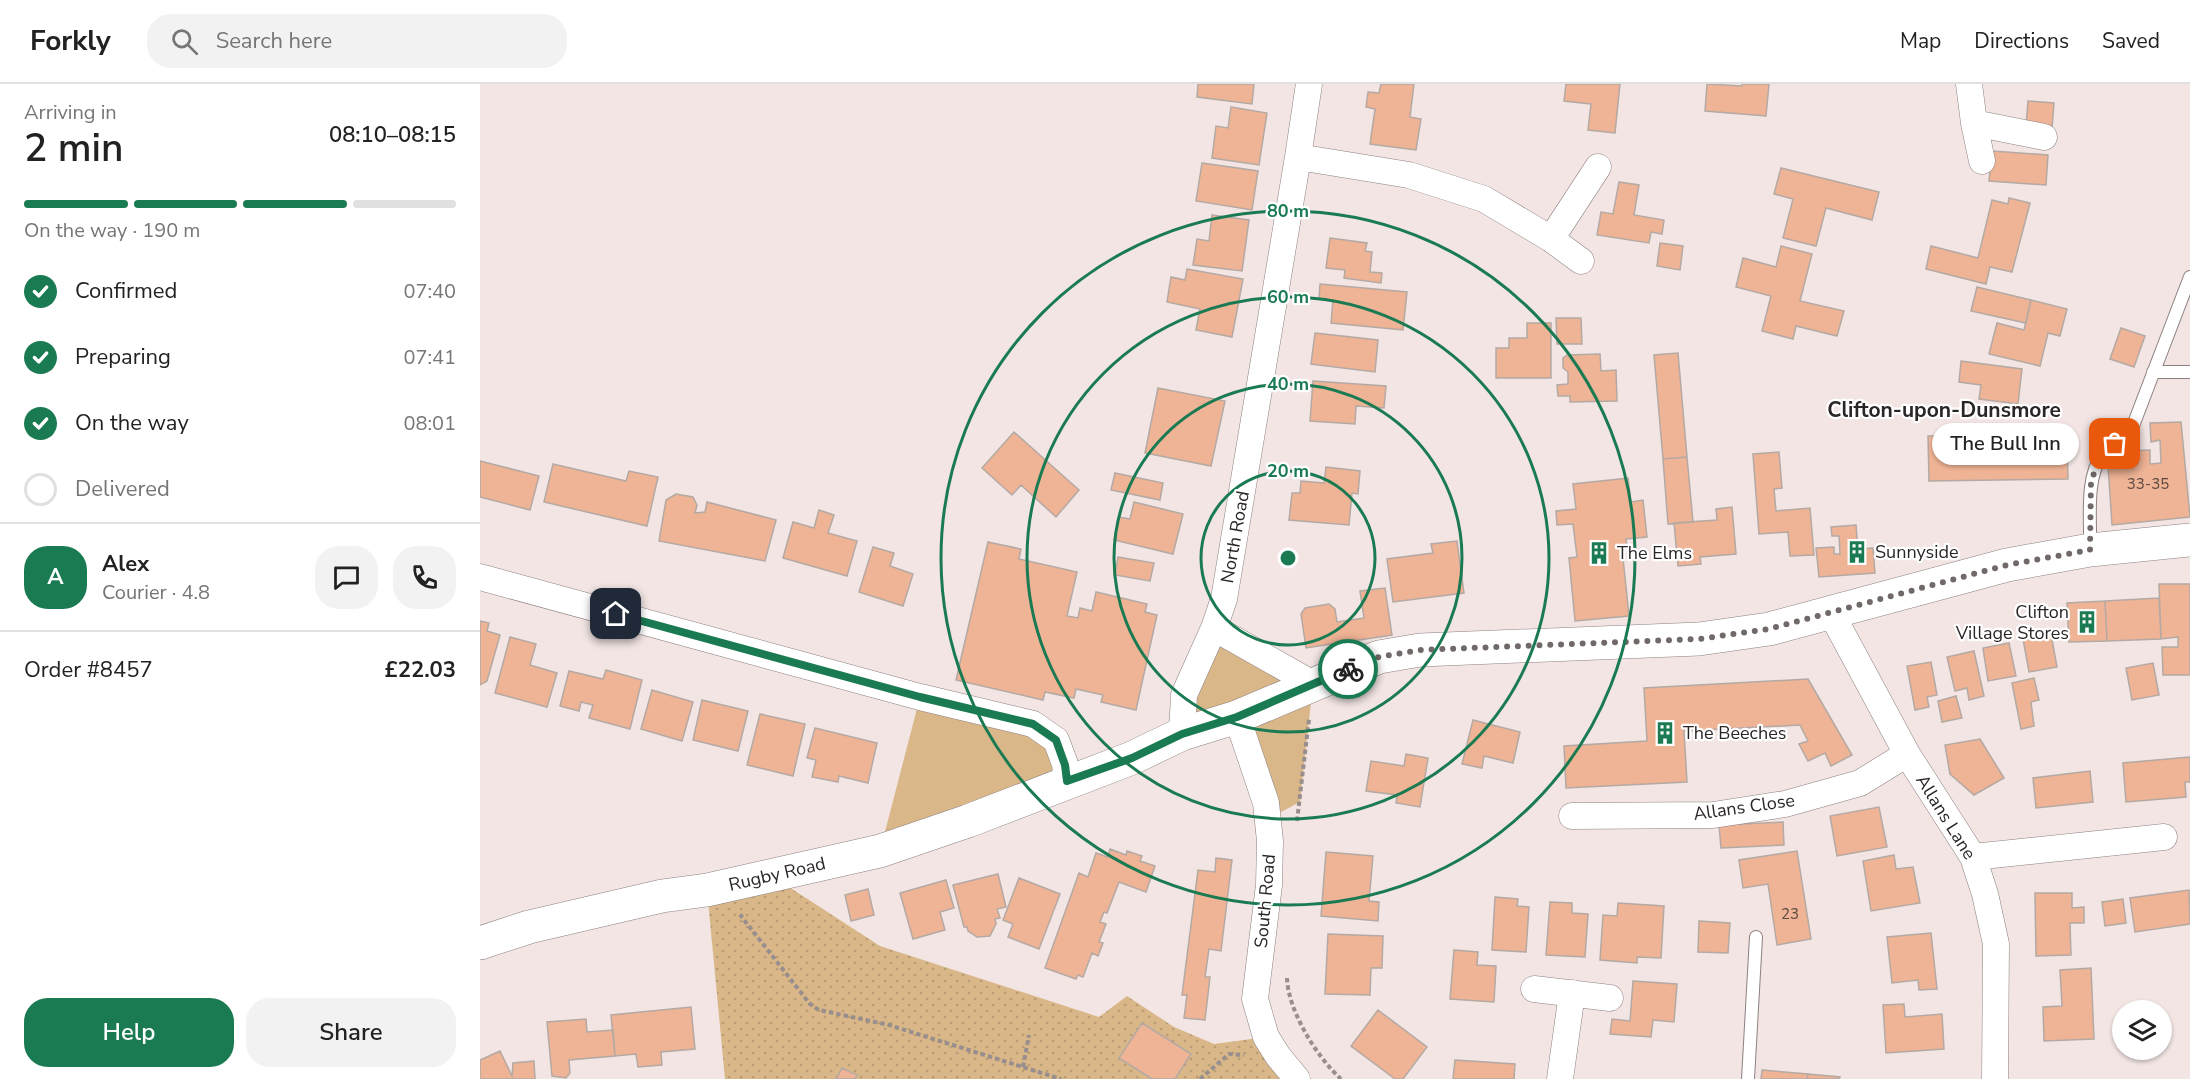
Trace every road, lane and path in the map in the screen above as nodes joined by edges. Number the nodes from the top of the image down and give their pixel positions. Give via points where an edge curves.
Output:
1 (1309, 84) edge
2 (1969, 84) edge
3 (1974, 123) junction
4 (2044, 137) dead end
5 (1298, 158) junction
6 (1982, 161) dead end
7 (1598, 167) dead end
8 (1551, 239) junction
9 (1581, 261) dead end
10 (2190, 278) edge
11 (2153, 372) junction
12 (2190, 372) edge
13 (2190, 540) edge
14 (2090, 550) junction
15 (480, 577) edge
16 (1830, 611) junction
17 (1214, 628) junction
18 (1313, 684) junction
19 (1237, 717) junction
20 (1182, 734) junction
21 (1907, 754) junction
22 (1067, 781) junction
23 (1572, 816) dead end
24 (1297, 824) dead end
25 (2164, 837) dead end
26 (1973, 857) junction
27 (752, 911) dead end
28 (1756, 937) dead end
29 (480, 943) edge
30 (1287, 968) dead end
31 (1534, 989) dead end
32 (1572, 993) junction
33 (1610, 998) dead end
34 (1029, 1035) dead end
35 (1278, 1056) junction
36 (1023, 1067) junction
37 (1061, 1079) edge
38 (1200, 1079) edge
39 (1297, 1079) edge
40 (1341, 1079) edge
41 (1560, 1079) edge
42 (1748, 1079) edge
43 (1995, 1079) edge

1 - 5 street, North Road
2 - 3 street
3 - 4 street
3 - 6 street
5 - 8 street via 1409,175 1484,199
5 - 17 street, North Road via 1224,599
7 - 8 street
8 - 9 street
10 - 11 lane
11 - 12 lane
11 - 14 lane via 2131,432 2100,458 2091,481
13 - 14 street, Rugby Road
14 - 16 street, Rugby Road via 2007,565
15 - 22 street via 1033,724 1056,740
16 - 18 street, Rugby Road via 1769,629 1699,639 1420,650 1379,657
16 - 21 street, Allans Lane
17 - 18 street
17 - 20 street, North Road via 1184,695
18 - 19 street, Rugby Road
18 - 24 path
19 - 20 street, Rugby Road
19 - 35 street, South Road via 1266,803 1269,885 1255,999 1266,1037
20 - 22 street, Rugby Road via 1132,758
21 - 23 street, Allans Close via 1860,783 1785,804 1713,815
21 - 26 street, Allans Lane
22 - 29 street, Rugby Road via 880,851 529,927
25 - 26 street
26 - 43 street, Allans Lane via 1996,944
27 - 36 path via 741,916 810,1004 819,1010 889,1025
28 - 42 lane
30 - 40 path via 1288,990 1308,1037
31 - 32 street
32 - 33 street
32 - 41 street
34 - 36 path
35 - 38 path via 1229,1054
35 - 39 street, South Road
36 - 37 path

